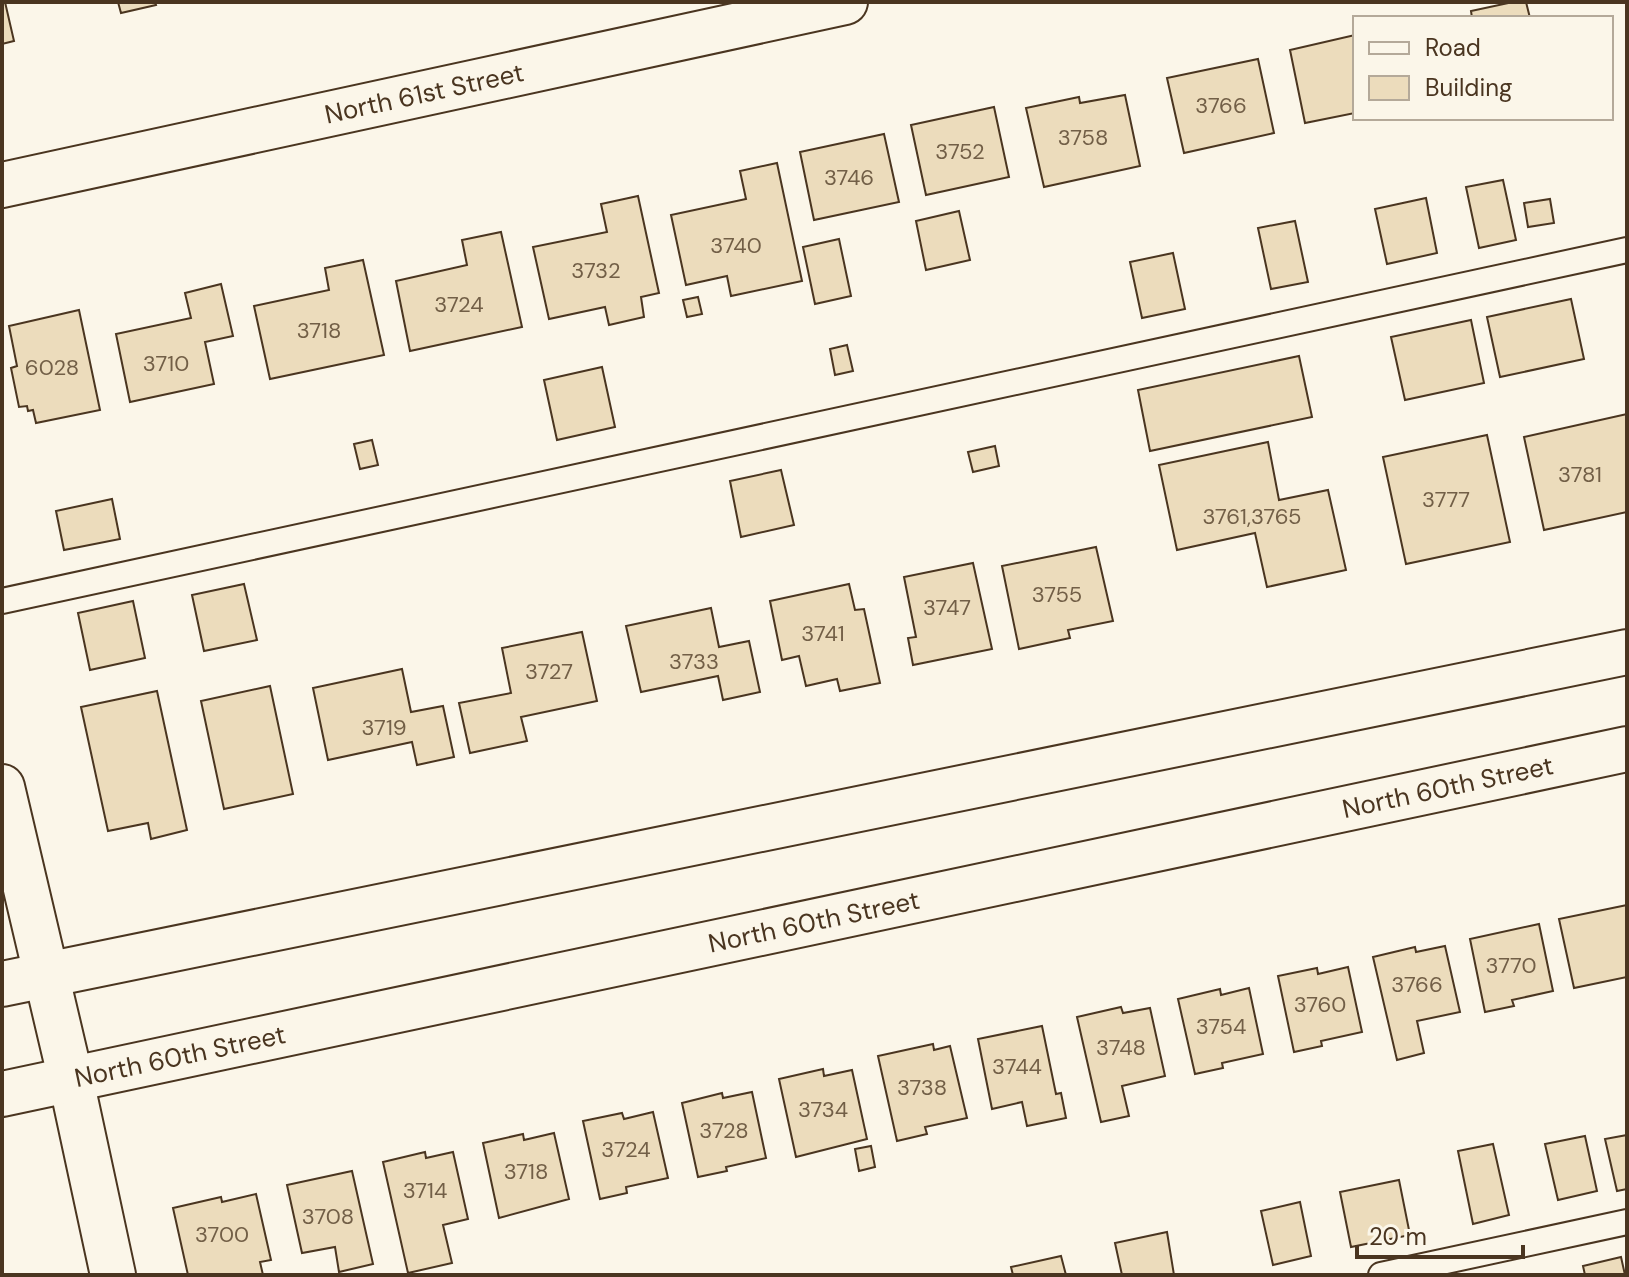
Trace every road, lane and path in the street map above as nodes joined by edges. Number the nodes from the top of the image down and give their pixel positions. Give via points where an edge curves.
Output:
1 (845, 2) edge
2 (2, 185) edge
3 (1627, 250) edge
4 (2, 601) edge
5 (1627, 652) edge
6 (1627, 749) edge
7 (2, 787) edge
8 (47, 974) junction
9 (2, 984) edge
10 (71, 1080) junction
11 (2, 1094) edge
12 (1627, 1222) edge
13 (113, 1275) edge
14 (1381, 1275) edge

1 - 2 main road, North 61st Street
3 - 4 lane
5 - 8 main road
6 - 10 main road, North 60th Street
7 - 8 main road
8 - 9 main road
8 - 10 main road
10 - 11 main road, North 60th Street
10 - 13 main road
12 - 14 lane

